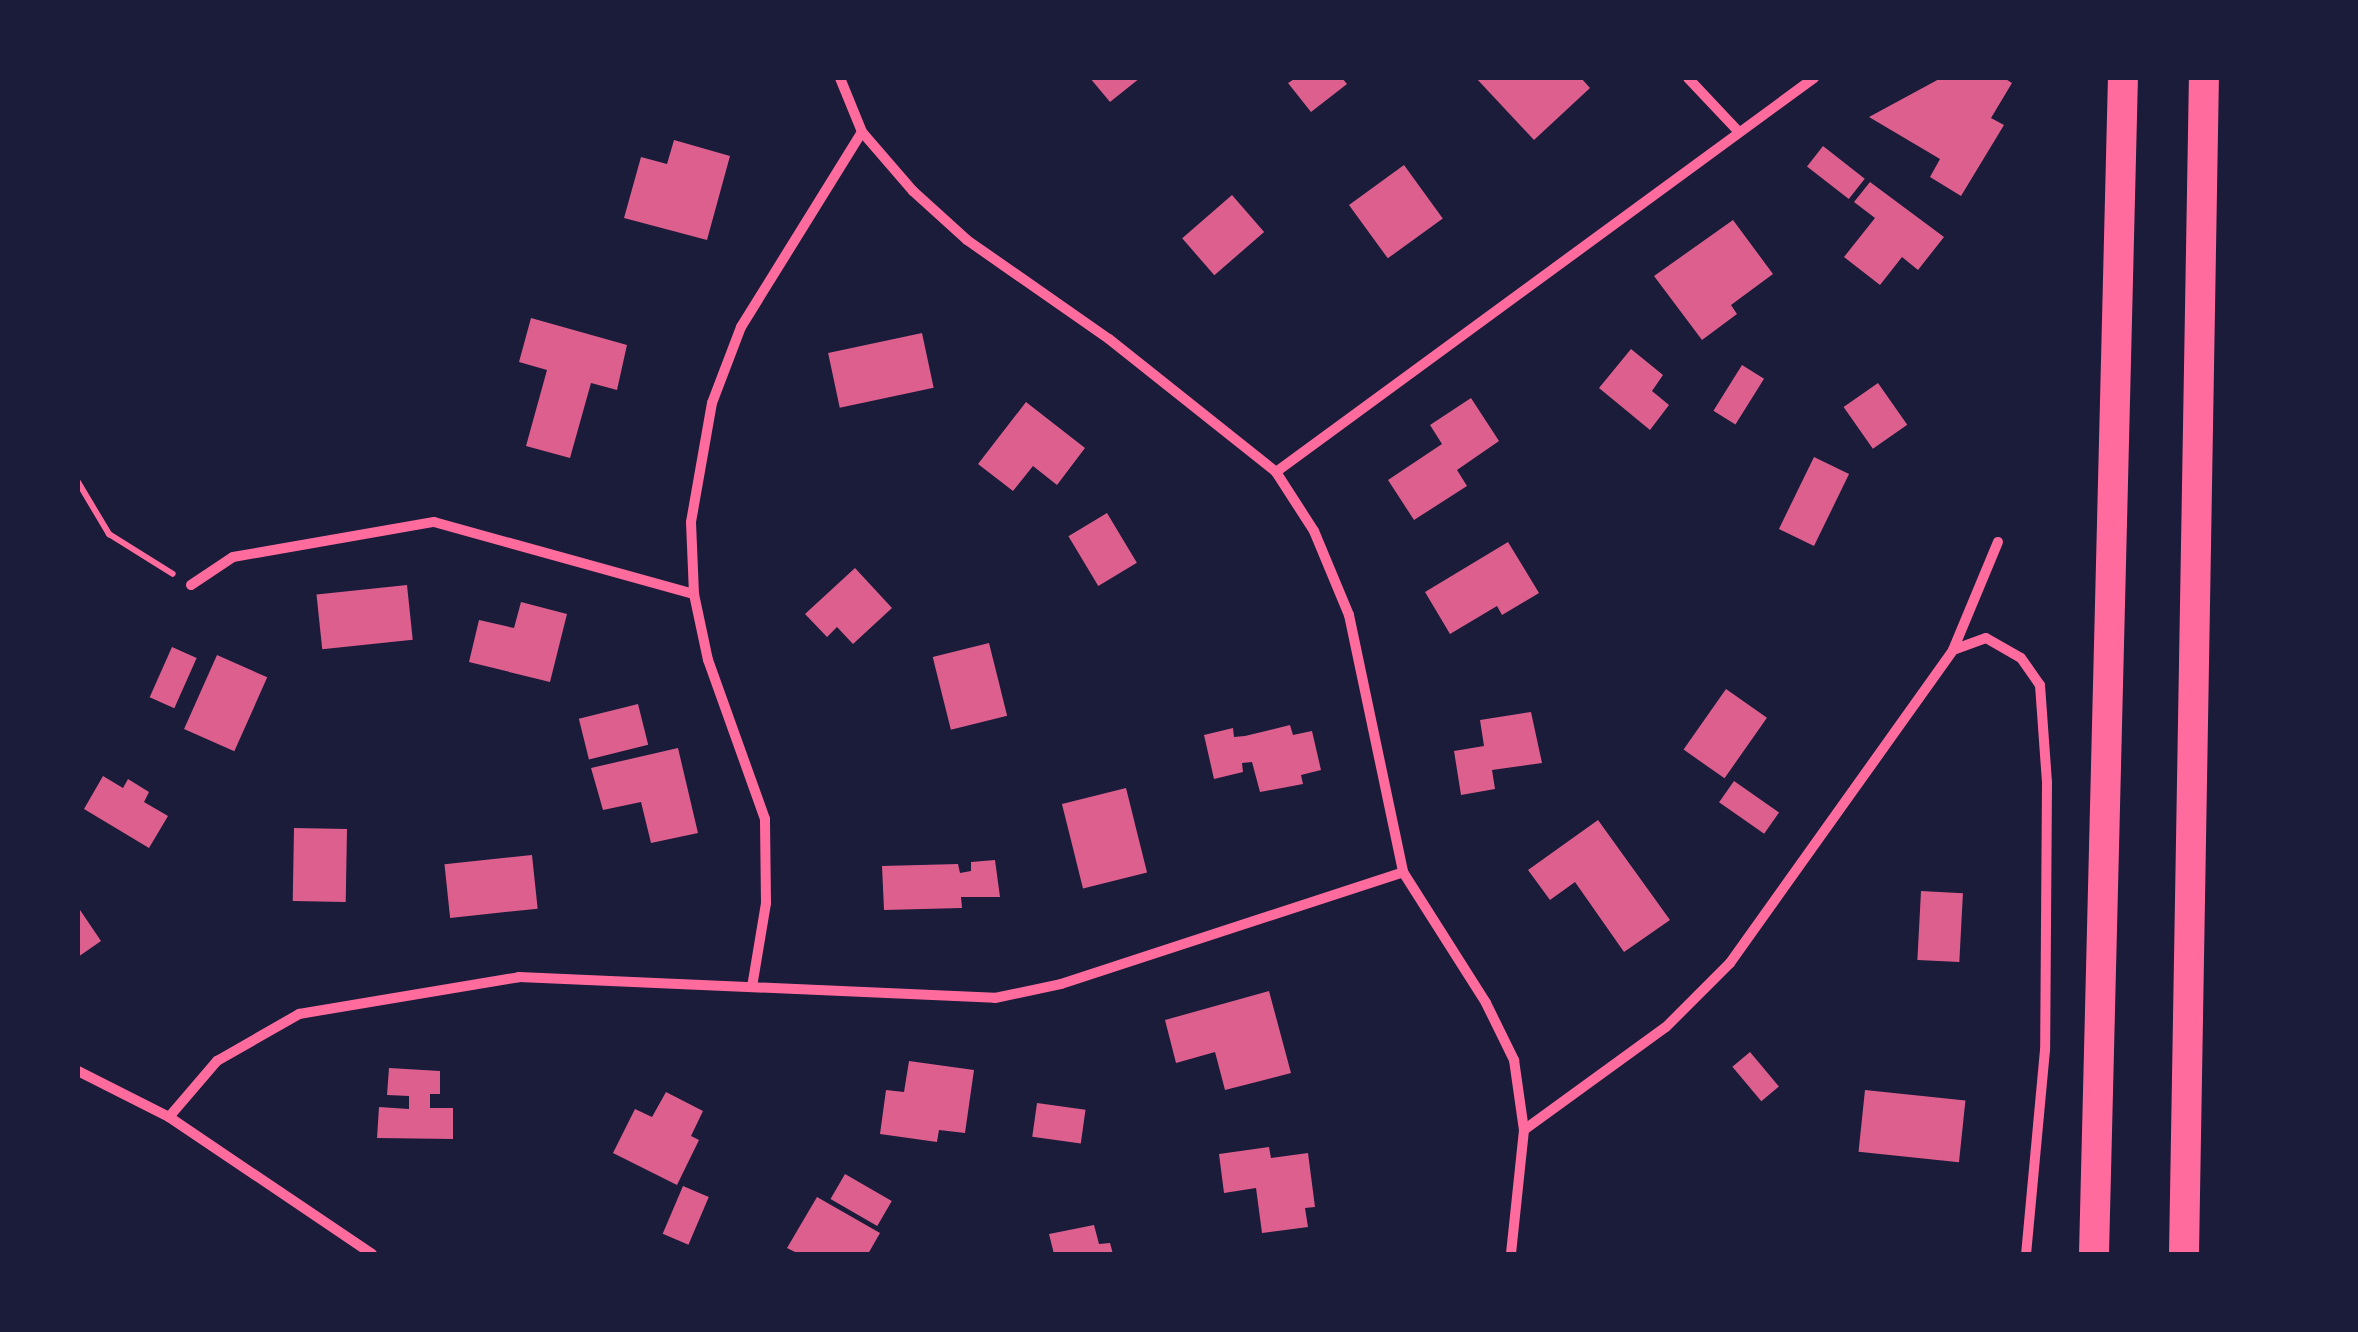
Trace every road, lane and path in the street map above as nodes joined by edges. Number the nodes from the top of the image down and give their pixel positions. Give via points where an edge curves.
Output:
1 (840, 78) edge
2 (1688, 78) edge
3 (1814, 78) edge
4 (2204, 78) edge
5 (2122, 80) edge
6 (1737, 130) junction
7 (862, 132) junction
8 (1276, 472) junction
9 (78, 482) edge
10 (1998, 542) dead end
11 (191, 586) joint
12 (694, 594) junction
13 (1954, 650) junction
14 (1403, 872) junction
15 (752, 987) junction
16 (78, 1071) edge
17 (168, 1117) junction
18 (1524, 1130) junction
19 (372, 1254) edge
20 (1511, 1254) edge
21 (2026, 1254) edge
22 (2094, 1254) edge
23 (2184, 1254) edge

1 - 7 street
2 - 6 street
3 - 6 street
4 - 23 highway
5 - 22 highway
6 - 8 street
7 - 8 street via 967,240 1108,338
7 - 12 street via 741,327 712,402 690,522
8 - 14 street via 1314,531 1349,616
9 - 11 path via 110,534
10 - 13 street
11 - 12 street via 233,557 434,522
12 - 15 street via 708,660 765,818 766,903
13 - 18 street via 1730,963 1666,1027
13 - 21 street via 1986,638 2020,658 2040,684 2047,782 2045,1050
14 - 15 street via 1062,984 995,998
14 - 18 street via 1514,1060
15 - 17 street via 519,977 299,1014 217,1060
16 - 17 street
17 - 19 street
18 - 20 street

